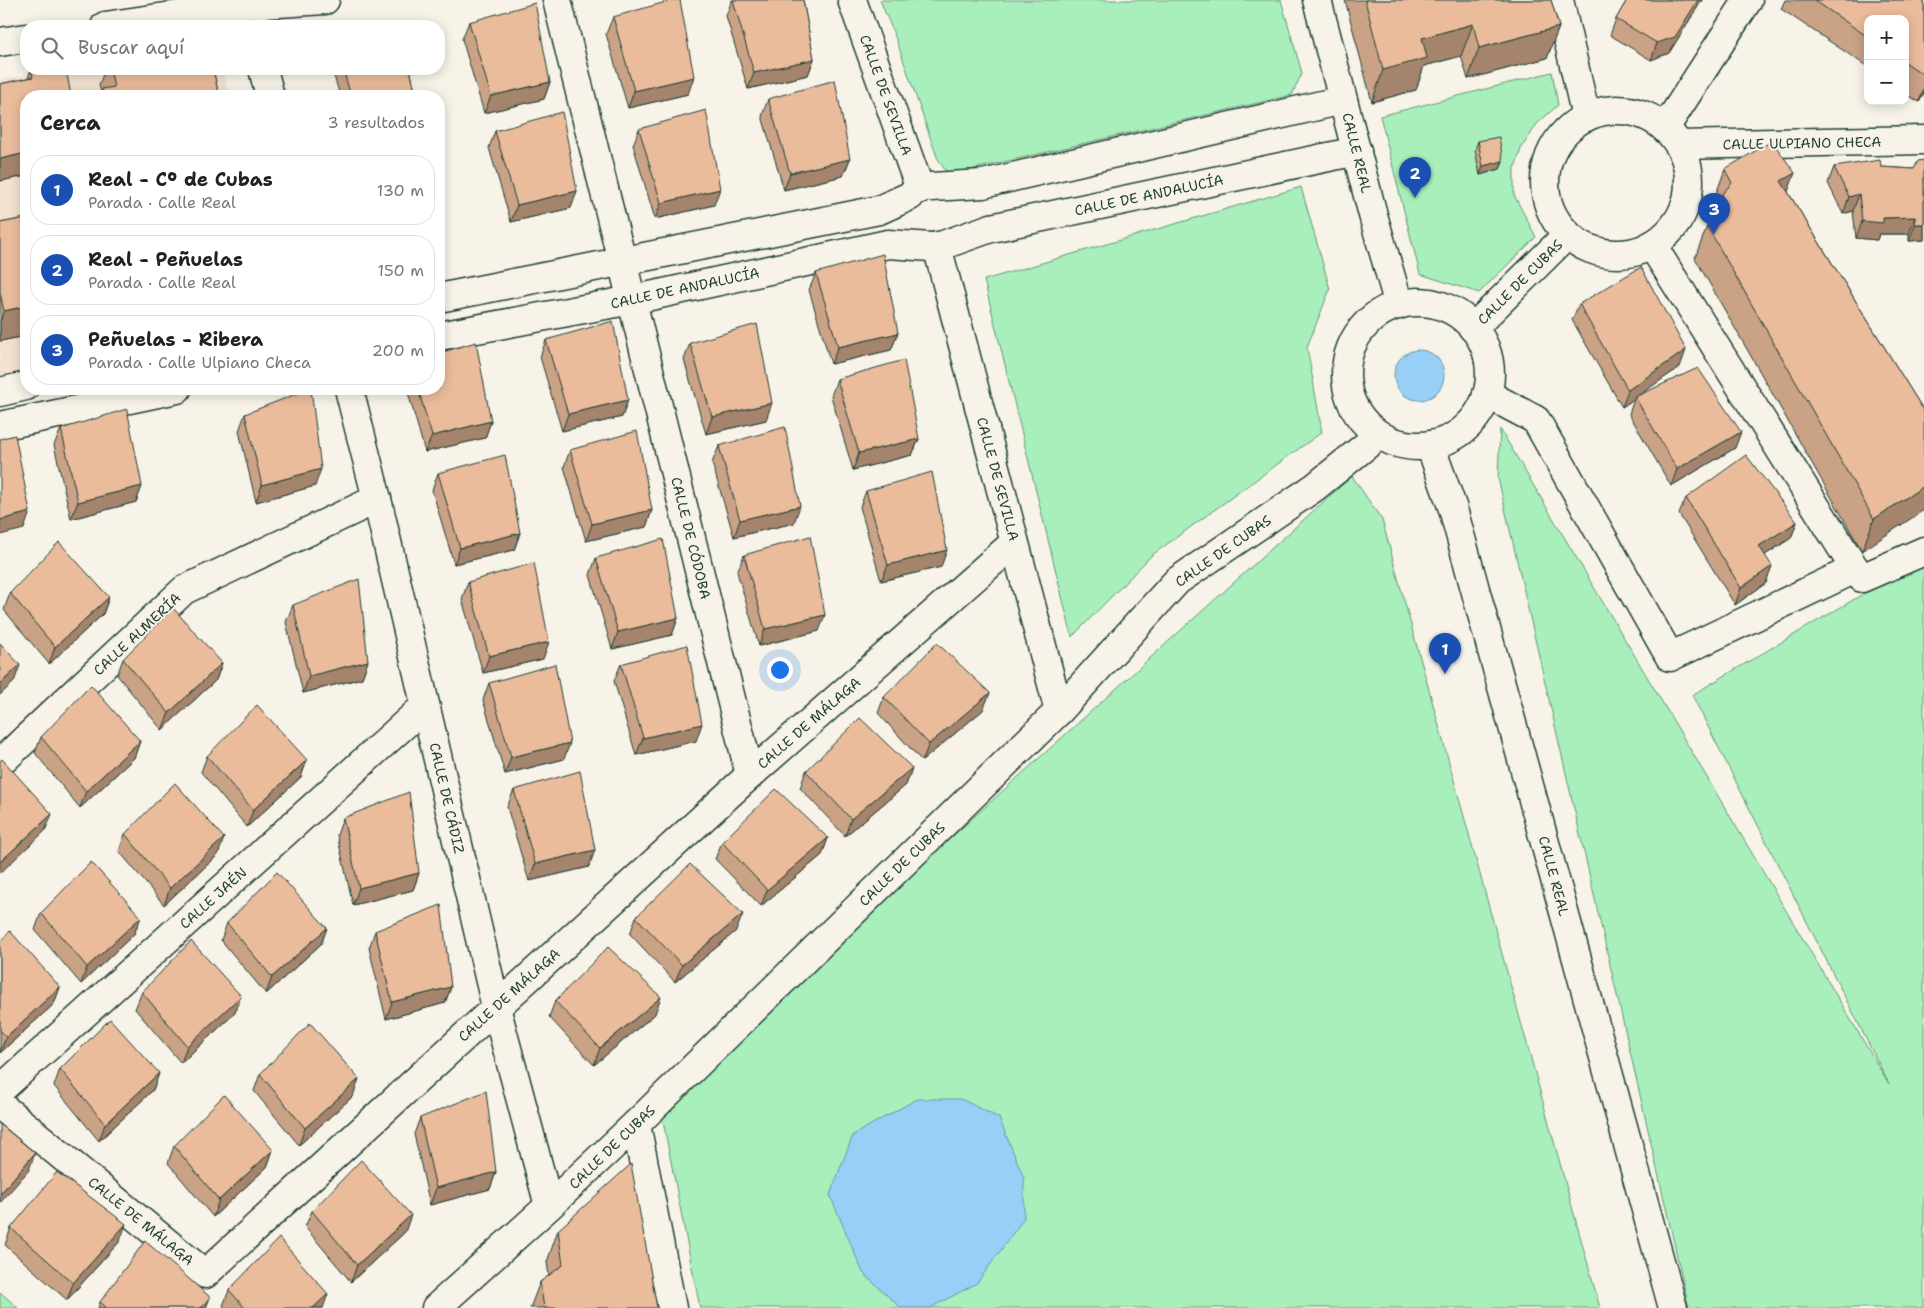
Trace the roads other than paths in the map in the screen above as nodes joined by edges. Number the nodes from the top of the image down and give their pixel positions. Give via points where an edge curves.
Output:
1 (325, 0) edge
2 (556, 0) edge
3 (852, 0) edge
4 (1317, 0) edge
5 (1559, 0) edge
6 (1748, 0) edge
7 (247, 10) edge
8 (158, 20) edge
9 (20, 39) edge
10 (0, 42) edge
11 (265, 75) edge
12 (268, 90) edge
13 (1343, 100) junction
14 (1586, 116) junction
15 (1672, 137) junction
16 (1924, 140) edge
17 (1357, 151) junction
18 (920, 191) junction
19 (1567, 235) junction
20 (1652, 245) junction
21 (937, 246) junction
22 (622, 262) junction
23 (445, 297) edge
24 (632, 300) junction
25 (1399, 305) junction
26 (1473, 328) junction
27 (445, 335) edge
28 (20, 387) edge
29 (0, 392) edge
30 (1487, 394) junction
31 (149, 395) edge
32 (351, 395) edge
33 (0, 426) edge
34 (1379, 435) junction
35 (1430, 445) junction
36 (377, 499) junction
37 (1014, 543) junction
38 (1924, 550) edge
39 (1856, 569) junction
40 (425, 706) junction
41 (1059, 711) junction
42 (0, 762) edge
43 (750, 775) junction
44 (496, 1008) junction
45 (0, 1090) edge
46 (0, 1105) edge
47 (636, 1124) junction
48 (549, 1206) junction
49 (436, 1308) edge
50 (672, 1308) edge
51 (1672, 1308) edge

1 - 7 street
2 - 22 street, CALLE DE CÓDOBA
3 - 18 street, CALLE DE SEVILLA
4 - 13 street, CALLE REAL
5 - 14 street
6 - 15 street
7 - 8 street
9 - 10 street
11 - 12 street
13 - 17 street, CALLE REAL
13 - 18 street via 983,184
14 - 15 street via 1606,110 1627,110 1647,116
14 - 19 street via 1566,130 1552,149 1545,171 1545,195 1553,217
15 - 16 street, CALLE ULPIANO CHECA
15 - 20 street via 1687,167 1689,190 1683,212 1670,231
17 - 21 street, CALLE DE ANDALUCÍA via 991,228
17 - 25 street, CALLE REAL
18 - 21 street via 904,206 904,229 919,244
18 - 21 street via 943,189 960,206 959,229 953,239
18 - 22 street via 879,210
19 - 20 street via 1586,248 1608,254 1631,253
19 - 26 street, CALLE DE CUBAS
20 - 39 street
21 - 24 street, CALLE DE ANDALUCÍA via 888,244
21 - 37 street, CALLE DE SEVILLA
22 - 23 street
22 - 24 street, CALLE DE CÓDOBA
24 - 27 street, CALLE DE ANDALUCÍA
24 - 43 street, CALLE DE CÓDOBA
25 - 26 street via 1432,304 1461,317
25 - 34 street via 1380,313 1364,326 1346,364 1346,384 1352,404 1363,422
26 - 30 street via 1485,348 1490,371
28 - 29 street
30 - 35 street via 1479,412 1466,428 1449,439
30 - 39 street via 1536,420 1670,657
31 - 33 street
32 - 36 street, CALLE DE CÁDIZ
34 - 35 street via 1395,443
34 - 41 street, CALLE DE CUBAS via 1315,487 1177,581
35 - 51 street, CALLE REAL via 1453,509
36 - 40 street, CALLE DE CÁDIZ
36 - 42 street, CALLE ALMERÍA via 184,590
37 - 41 street, CALLE DE SEVILLA
37 - 43 street, CALLE DE MÁLAGA
38 - 39 street via 1862,578
40 - 44 street, CALLE DE CÁDIZ
40 - 45 street, CALLE JAÉN
41 - 47 street, CALLE DE CUBAS
43 - 44 street, CALLE DE MÁLAGA
44 - 46 street, CALLE DE MÁLAGA via 205,1274
44 - 48 street, CALLE DE CÁDIZ
47 - 48 street, CALLE DE CUBAS
47 - 50 street
48 - 49 street, CALLE DE CUBAS

